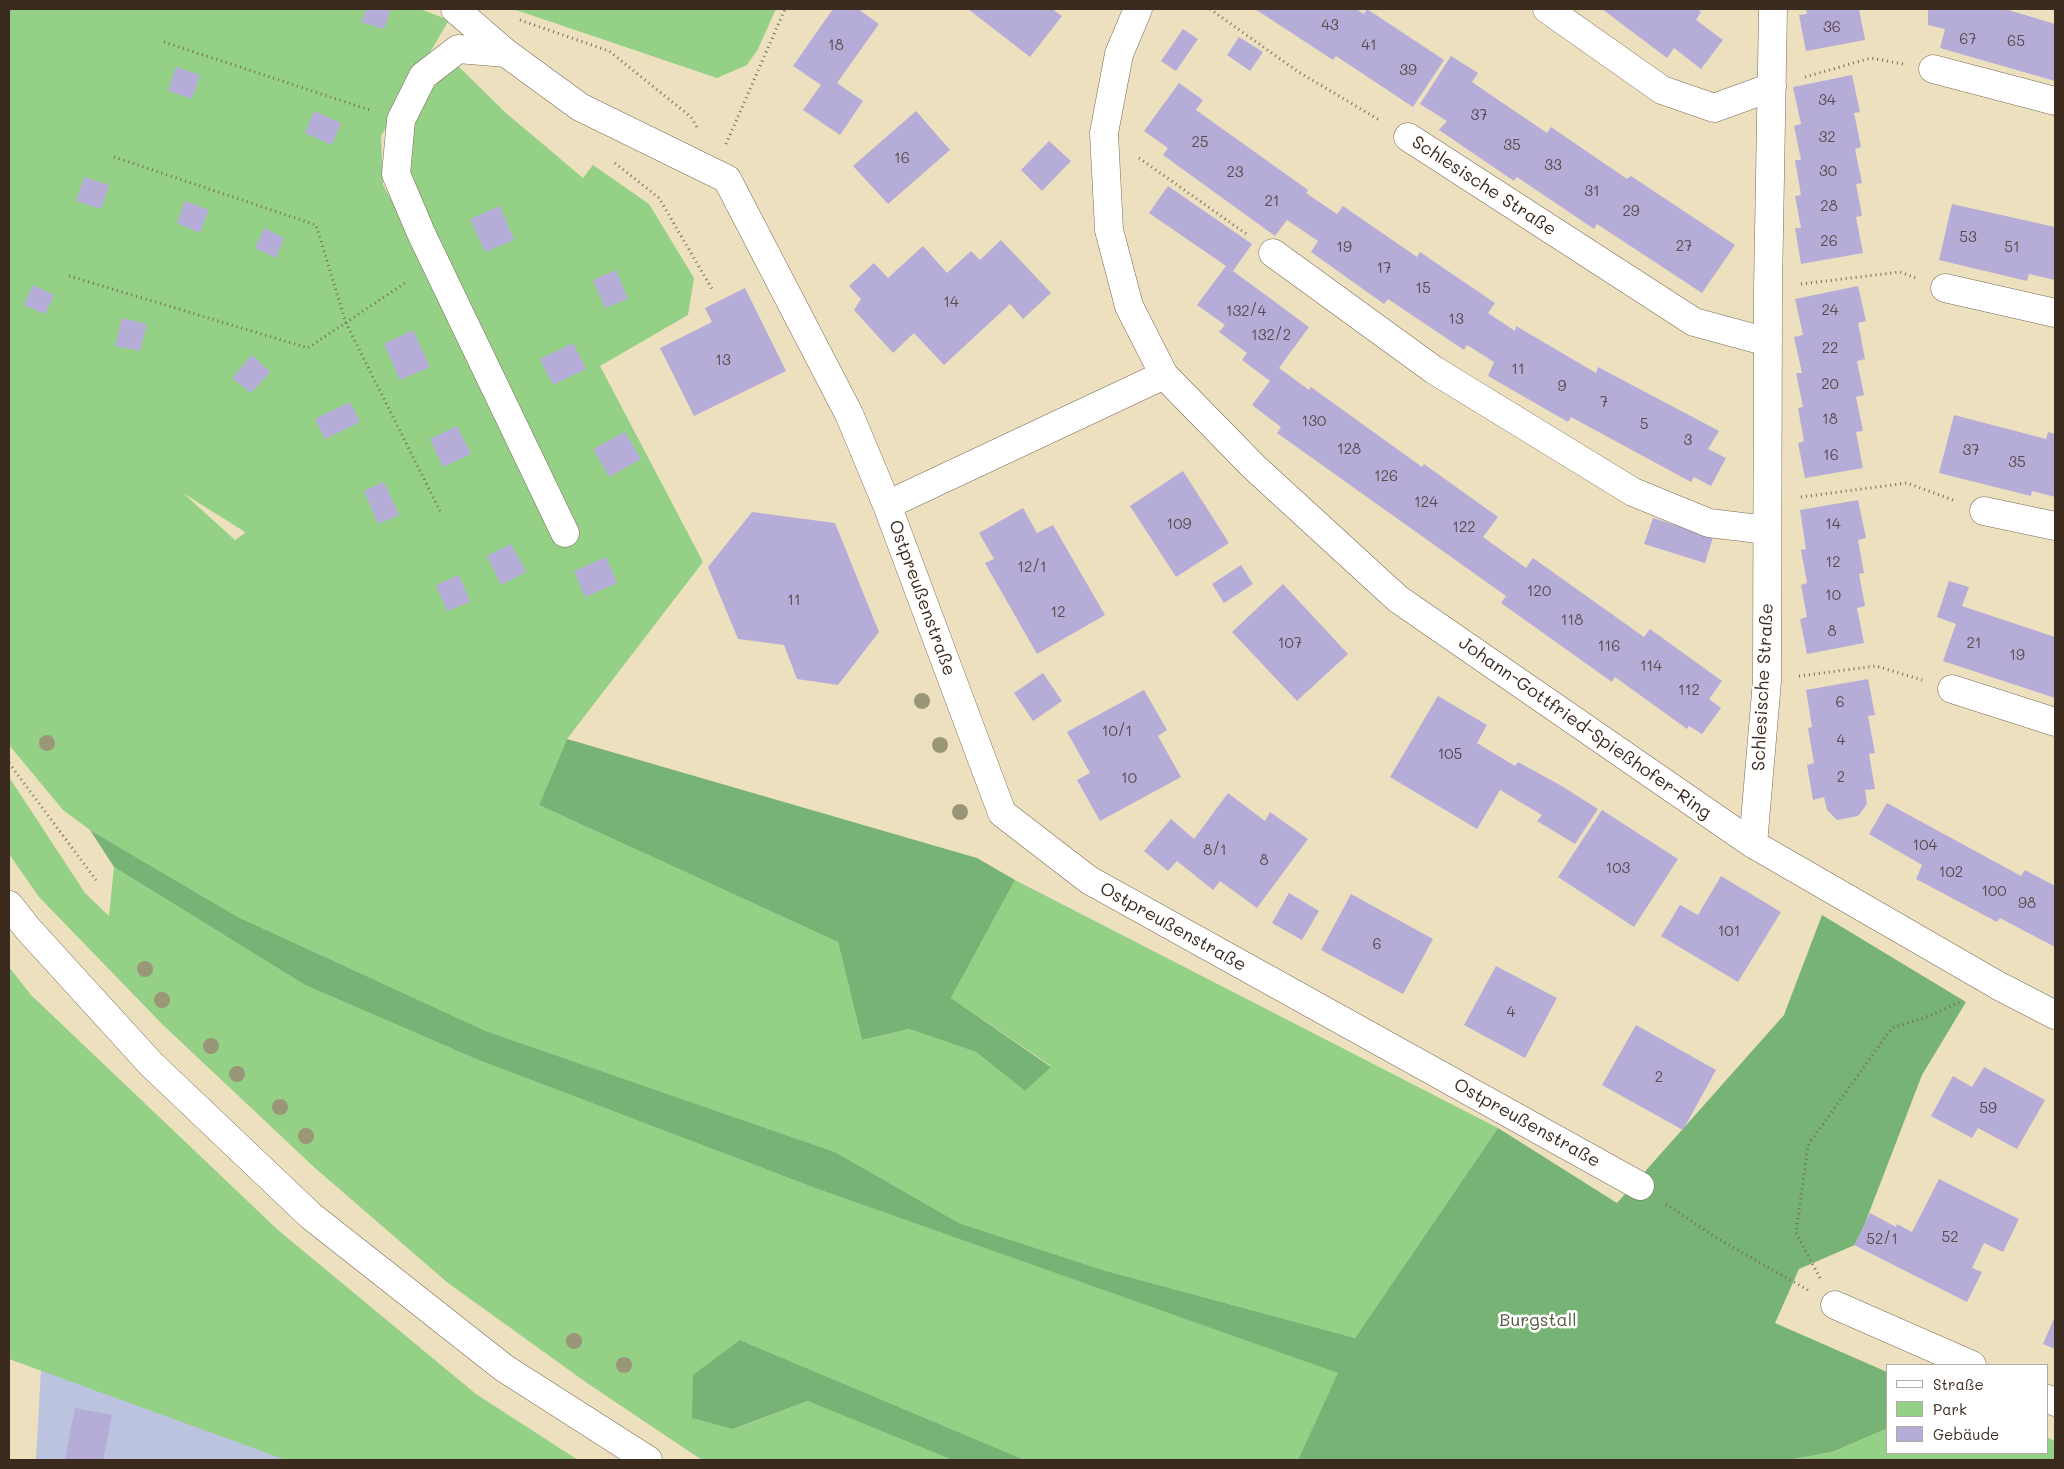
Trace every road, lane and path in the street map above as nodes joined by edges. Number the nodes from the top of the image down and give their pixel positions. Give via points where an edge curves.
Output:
1 (455, 9) edge
2 (784, 9) edge
3 (1138, 9) edge
4 (1210, 9) edge
5 (1547, 9) edge
6 (1773, 9) edge
7 (516, 19) dead end
8 (164, 42) dead end
9 (506, 53) junction
10 (1933, 69) joint
11 (1772, 87) junction
12 (2055, 101) edge
13 (401, 120) junction
14 (700, 132) dead end
15 (1104, 133) junction
16 (1408, 137) joint
17 (114, 157) dead end
18 (608, 158) dead end
19 (722, 171) junction
20 (1273, 253) joint
21 (435, 262) junction
22 (68, 276) dead end
23 (1768, 288) junction
24 (1945, 288) joint
25 (712, 289) dead end
26 (2055, 313) edge
27 (346, 323) junction
28 (1768, 342) junction
29 (1164, 375) junction
30 (1768, 501) junction
31 (887, 505) junction
32 (440, 511) dead end
33 (1984, 511) joint
34 (2055, 526) edge
35 (1767, 530) junction
36 (565, 533) dead end
37 (1767, 681) junction
38 (1952, 690) joint
39 (2055, 722) edge
40 (9, 763) edge
41 (1753, 844) junction
42 (96, 880) dead end
43 (9, 905) edge
44 (1999, 986) junction
45 (2055, 1015) edge
46 (1640, 1186) joint
47 (1835, 1305) junction
48 (1970, 1364) edge
49 (648, 1460) edge

1 - 9 main road
2 - 19 path
3 - 15 main road, Johann-Gottfried-Spießhofer-Ring via 1119,54
4 - 16 path, Schlesische Straße via 1297,71
5 - 11 main road via 1662,90 1714,108
6 - 11 main road, Schlesische Straße
7 - 14 path via 609,52 691,117
8 - 13 path
9 - 13 main road via 458,49 423,76
9 - 19 main road via 580,107
10 - 11 path via 1872,58
10 - 12 main road
11 - 23 main road, Schlesische Straße
13 - 21 main road via 396,174
15 - 20 path
15 - 29 main road, Johann-Gottfried-Spießhofer-Ring via 1109,230 1129,306
16 - 28 main road, Schlesische Straße via 1694,322
17 - 27 path via 316,225
18 - 25 path via 659,198
19 - 31 main road, Ostpreußenstraße via 849,414
20 - 35 main road via 1434,370 1632,492 1709,523
21 - 27 path
21 - 36 main road
22 - 27 path via 308,348
23 - 24 path via 1900,272
23 - 28 main road, Schlesische Straße
24 - 26 main road
27 - 32 path
28 - 30 main road, Schlesische Straße
29 - 31 main road, Ostpreußenstraße
29 - 41 main road, Johann-Gottfried-Spießhofer-Ring via 1254,467 1398,599
30 - 33 path via 1907,483
30 - 35 main road, Schlesische Straße
31 - 46 main road, Ostpreußenstraße via 1002,813 1089,880
33 - 34 main road
35 - 37 main road, Schlesische Straße
37 - 38 path via 1876,666
37 - 41 main road, Schlesische Straße
38 - 39 main road
40 - 42 path
41 - 44 main road, Johann-Gottfried-Spießhofer-Ring
43 - 49 main road via 151,1064 311,1216 504,1368
44 - 45 main road, Johann-Gottfried-Spießhofer-Ring
44 - 47 path via 1892,1028 1808,1145 1796,1233
46 - 47 path via 1718,1239
47 - 48 main road

